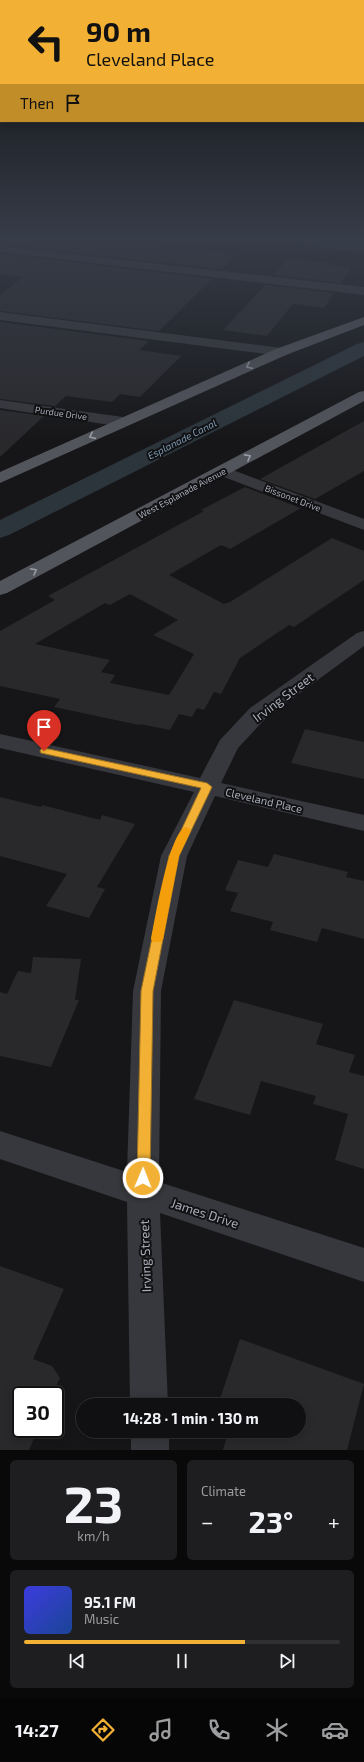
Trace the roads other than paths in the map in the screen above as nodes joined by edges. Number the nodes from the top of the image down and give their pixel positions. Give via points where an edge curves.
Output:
1 (0, 316) edge
2 (364, 321) edge
3 (281, 352) junction
4 (364, 395) edge
5 (0, 404) edge
6 (123, 422) junction
7 (222, 472) junction
8 (0, 478) edge
9 (364, 525) edge
10 (0, 589) edge
11 (364, 637) edge
12 (0, 741) edge
13 (207, 787) junction
14 (364, 823) edge
15 (0, 1145) edge
16 (143, 1193) junction
17 (364, 1265) edge
18 (149, 1398) edge
19 (150, 1438) edge
20 (150, 1450) edge

1 - 3 street
2 - 3 main road
3 -> 6 main road
7 -> 4 main road, West Esplanade Avenue
5 - 6 street, Purdue Drive
6 -> 8 main road
7 - 9 street, Bissonet Drive
10 -> 7 main road, West Esplanade Avenue
11 - 13 street, Irving Street via 258,713 228,745
12 - 13 street, Cleveland Place
13 - 14 street, Cleveland Place
13 - 16 street, Irving Street via 174,856 147,991
15 - 16 street, James Drive
16 - 17 street, James Drive
16 - 18 street, Irving Street
19 - 20 street

